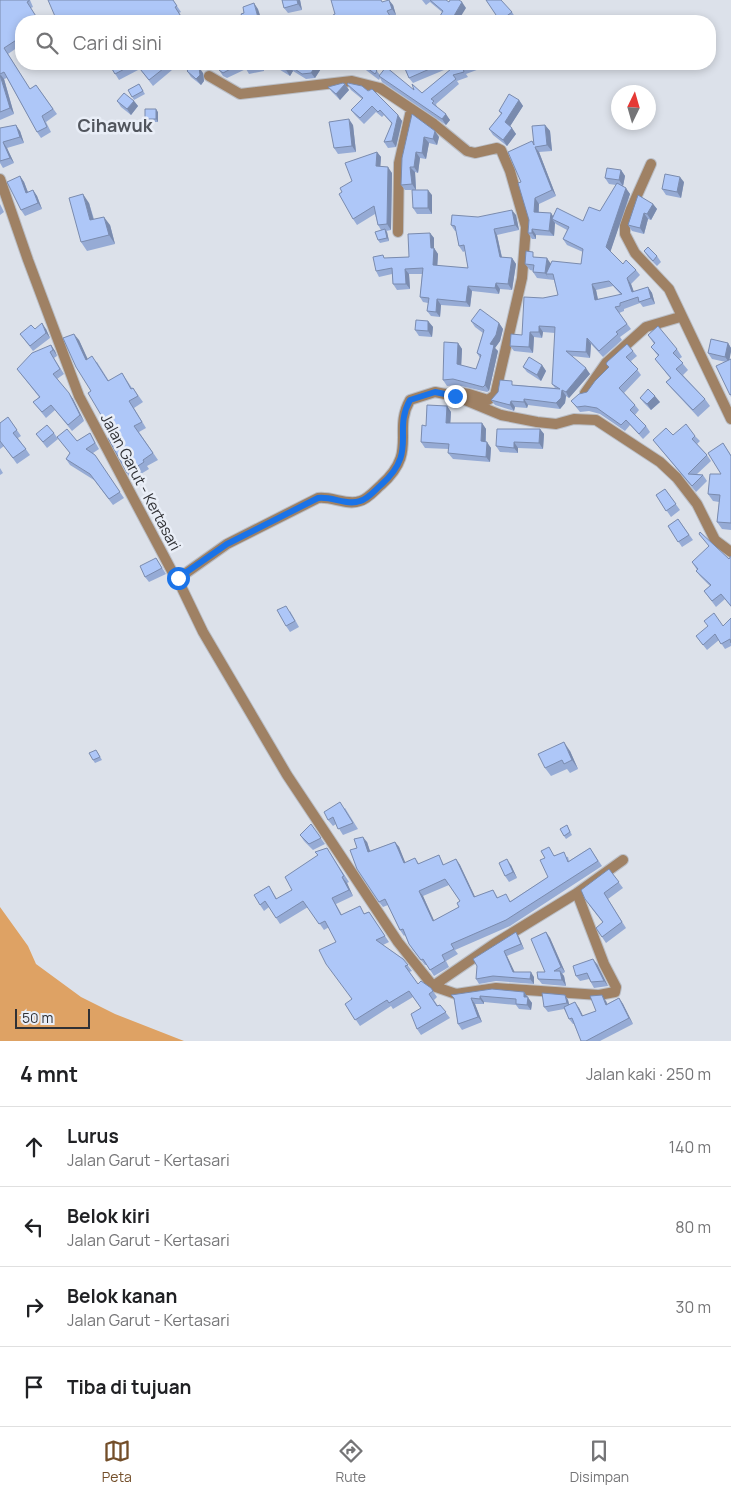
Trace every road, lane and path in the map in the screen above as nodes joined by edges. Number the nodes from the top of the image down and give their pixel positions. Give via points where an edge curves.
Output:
1 (209, 76) dead end
2 (411, 110) junction
3 (651, 164) dead end
4 (0, 179) edge
5 (398, 232) dead end
6 (680, 317) junction
7 (435, 392) junction
8 (584, 393) edge
9 (728, 405) edge
10 (731, 420) edge
11 (731, 552) edge
12 (177, 578) junction
13 (622, 860) dead end
14 (577, 893) junction
15 (433, 986) junction

1 - 2 street via 240,94 352,81 380,88
2 - 5 street via 399,163
2 - 7 street via 467,151 501,150 526,227 522,278 495,395 488,400 469,394
3 - 6 street via 631,209 625,234 636,253 669,290
4 - 12 street, Jalan Garut - Kertasari via 79,396
6 - 8 street via 646,327 606,364
6 - 9 street
7 - 11 street via 524,420 556,424 585,418 608,426 660,462 677,478 696,504 715,540
7 - 12 street via 410,400 405,412 400,462 367,498 356,502 318,498 227,544
9 - 10 street
12 - 15 street, Jalan Garut - Kertasari via 204,632 287,776 398,942
13 - 14 street
14 - 15 street
14 - 15 street via 616,987 615,992 599,995 489,988 456,994

